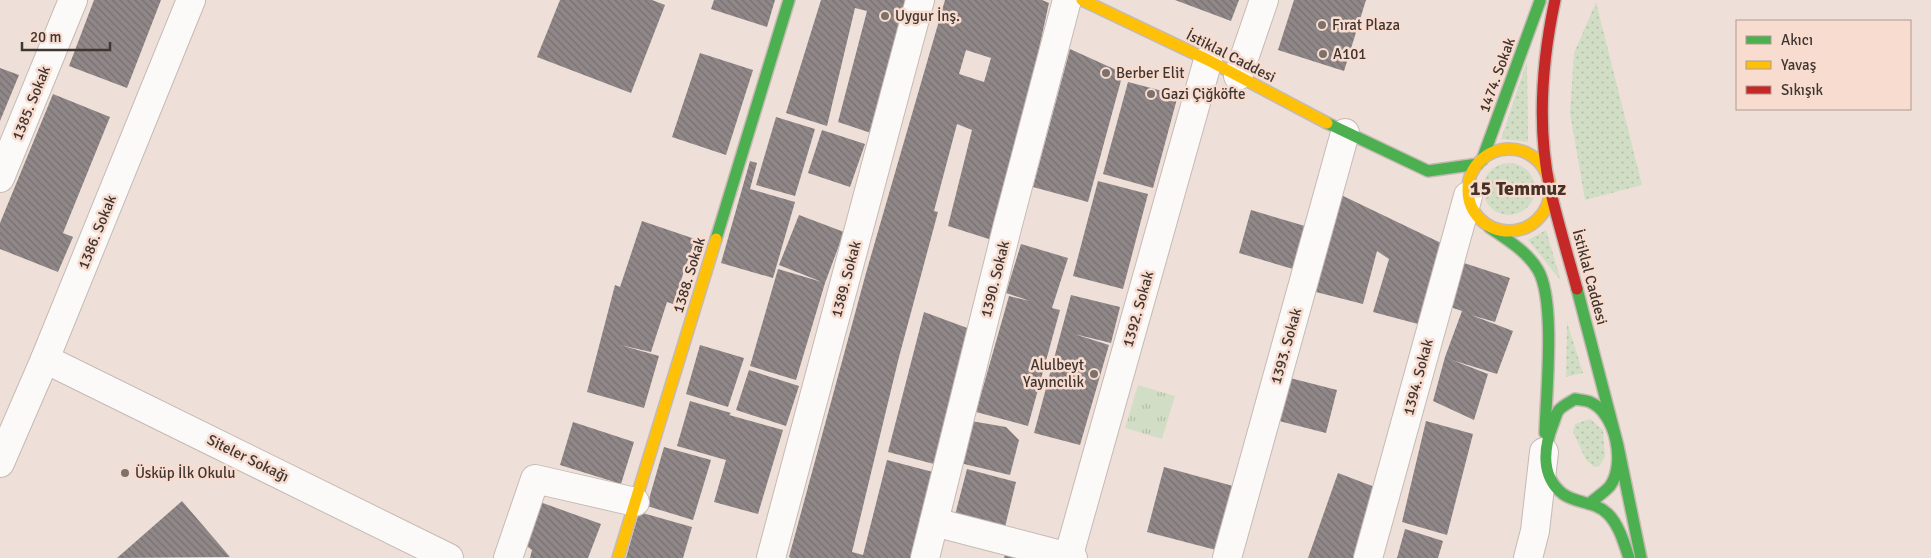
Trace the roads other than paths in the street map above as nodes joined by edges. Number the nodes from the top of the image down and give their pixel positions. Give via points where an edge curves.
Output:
1 (72, 0) edge
2 (192, 0) edge
3 (789, 0) edge
4 (920, 0) edge
5 (1068, 0) edge
6 (1082, 0) edge
7 (1264, 0) edge
8 (1541, 0) edge
9 (1555, 0) edge
10 (1208, 60) junction
11 (1238, 76) junction
12 (1345, 133) junction
13 (1480, 162) junction
14 (0, 178) edge
15 (1550, 188) junction
16 (1468, 196) junction
17 (1488, 226) junction
18 (45, 359) junction
19 (1618, 446) junction
20 (1544, 452) junction
21 (0, 463) edge
22 (635, 502) junction
23 (1589, 504) junction
24 (934, 522) junction
25 (1535, 531) junction
26 (450, 558) edge
27 (508, 558) edge
28 (618, 558) edge
29 (771, 558) edge
30 (925, 558) edge
31 (1070, 558) edge
32 (1227, 558) edge
33 (1368, 558) edge
34 (1528, 558) edge
35 (1629, 558) edge
36 (1642, 558) edge

1 - 14 street, 1385. Sokak
2 - 18 street, 1386. Sokak
3 - 22 street, 1388. Sokak
4 - 29 street, 1389. Sokak
5 - 24 street, 1390. Sokak
6 - 10 street, İstiklal Caddesi
7 - 11 street
8 - 13 street, 1474. Sokak
9 - 15 street, İstiklal Caddesi via 1544,56 1543,127
10 - 11 street, İstiklal Caddesi
10 - 31 street, 1392. Sokak
11 - 12 street, İstiklal Caddesi
12 - 13 street, İstiklal Caddesi via 1428,171
12 - 32 street, 1393. Sokak
13 - 15 street via 1493,152 1518,150 1531,155 1540,164
13 - 16 street via 1468,182
15 - 17 street via 1549,201 1536,222 1512,231
15 - 19 street, İstiklal Caddesi
16 - 17 street via 1471,208
16 - 33 street, 1394. Sokak
17 - 20 street via 1522,251 1538,270 1548,302
18 - 21 street, 1386. Sokak
18 - 26 street, Siteler Sokağı
19 - 20 street via 1605,412 1578,399 1563,405 1556,415
19 - 23 street via 1609,487 1602,497
19 - 36 street, İstiklal Caddesi
20 - 23 street via 1547,474 1553,485 1571,498
20 - 25 street
22 - 27 street via 535,479
22 - 28 street, 1388. Sokak
23 - 25 street via 1571,502 1554,507
23 - 35 street via 1596,505 1611,518 1622,533
24 - 30 street, 1390. Sokak
24 - 31 street
25 - 34 street

